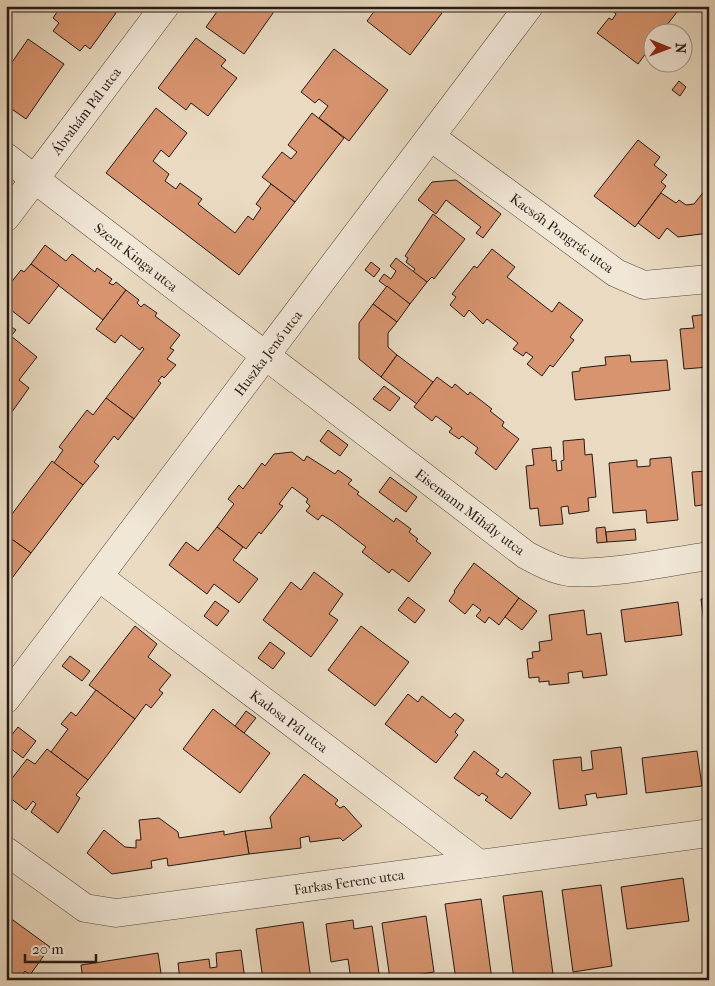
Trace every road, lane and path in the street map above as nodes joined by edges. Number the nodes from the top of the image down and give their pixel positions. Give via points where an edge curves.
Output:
1 (165, 6) edge
2 (529, 6) edge
3 (431, 137) junction
4 (6, 157) edge
5 (35, 179) junction
6 (6, 216) edge
7 (709, 279) edge
8 (266, 356) junction
9 (709, 556) edge
10 (99, 577) junction
11 (6, 699) edge
12 (709, 833) edge
13 (6, 851) edge
14 (478, 864) junction

1 - 5 street, Ábrahám Pál utca
2 - 3 street, Huszka Jenő utca
3 - 7 street, Kacsóh Pongrác utca via 616,273 644,285
3 - 8 street, Huszka Jenő utca
4 - 5 street, Szent Kinga utca
5 - 6 street, Ábrahám Pál utca
5 - 8 street, Szent Kinga utca
8 - 9 street, Eisemann Mihály utca via 526,555 548,566 568,572 599,571
8 - 10 street, Huszka Jenő utca
10 - 11 street, Huszka Jenő utca
10 - 14 street, Kadosa Pál utca
12 - 14 street, Farkas Ferenc utca
13 - 14 street, Farkas Ferenc utca via 85,908 116,913

